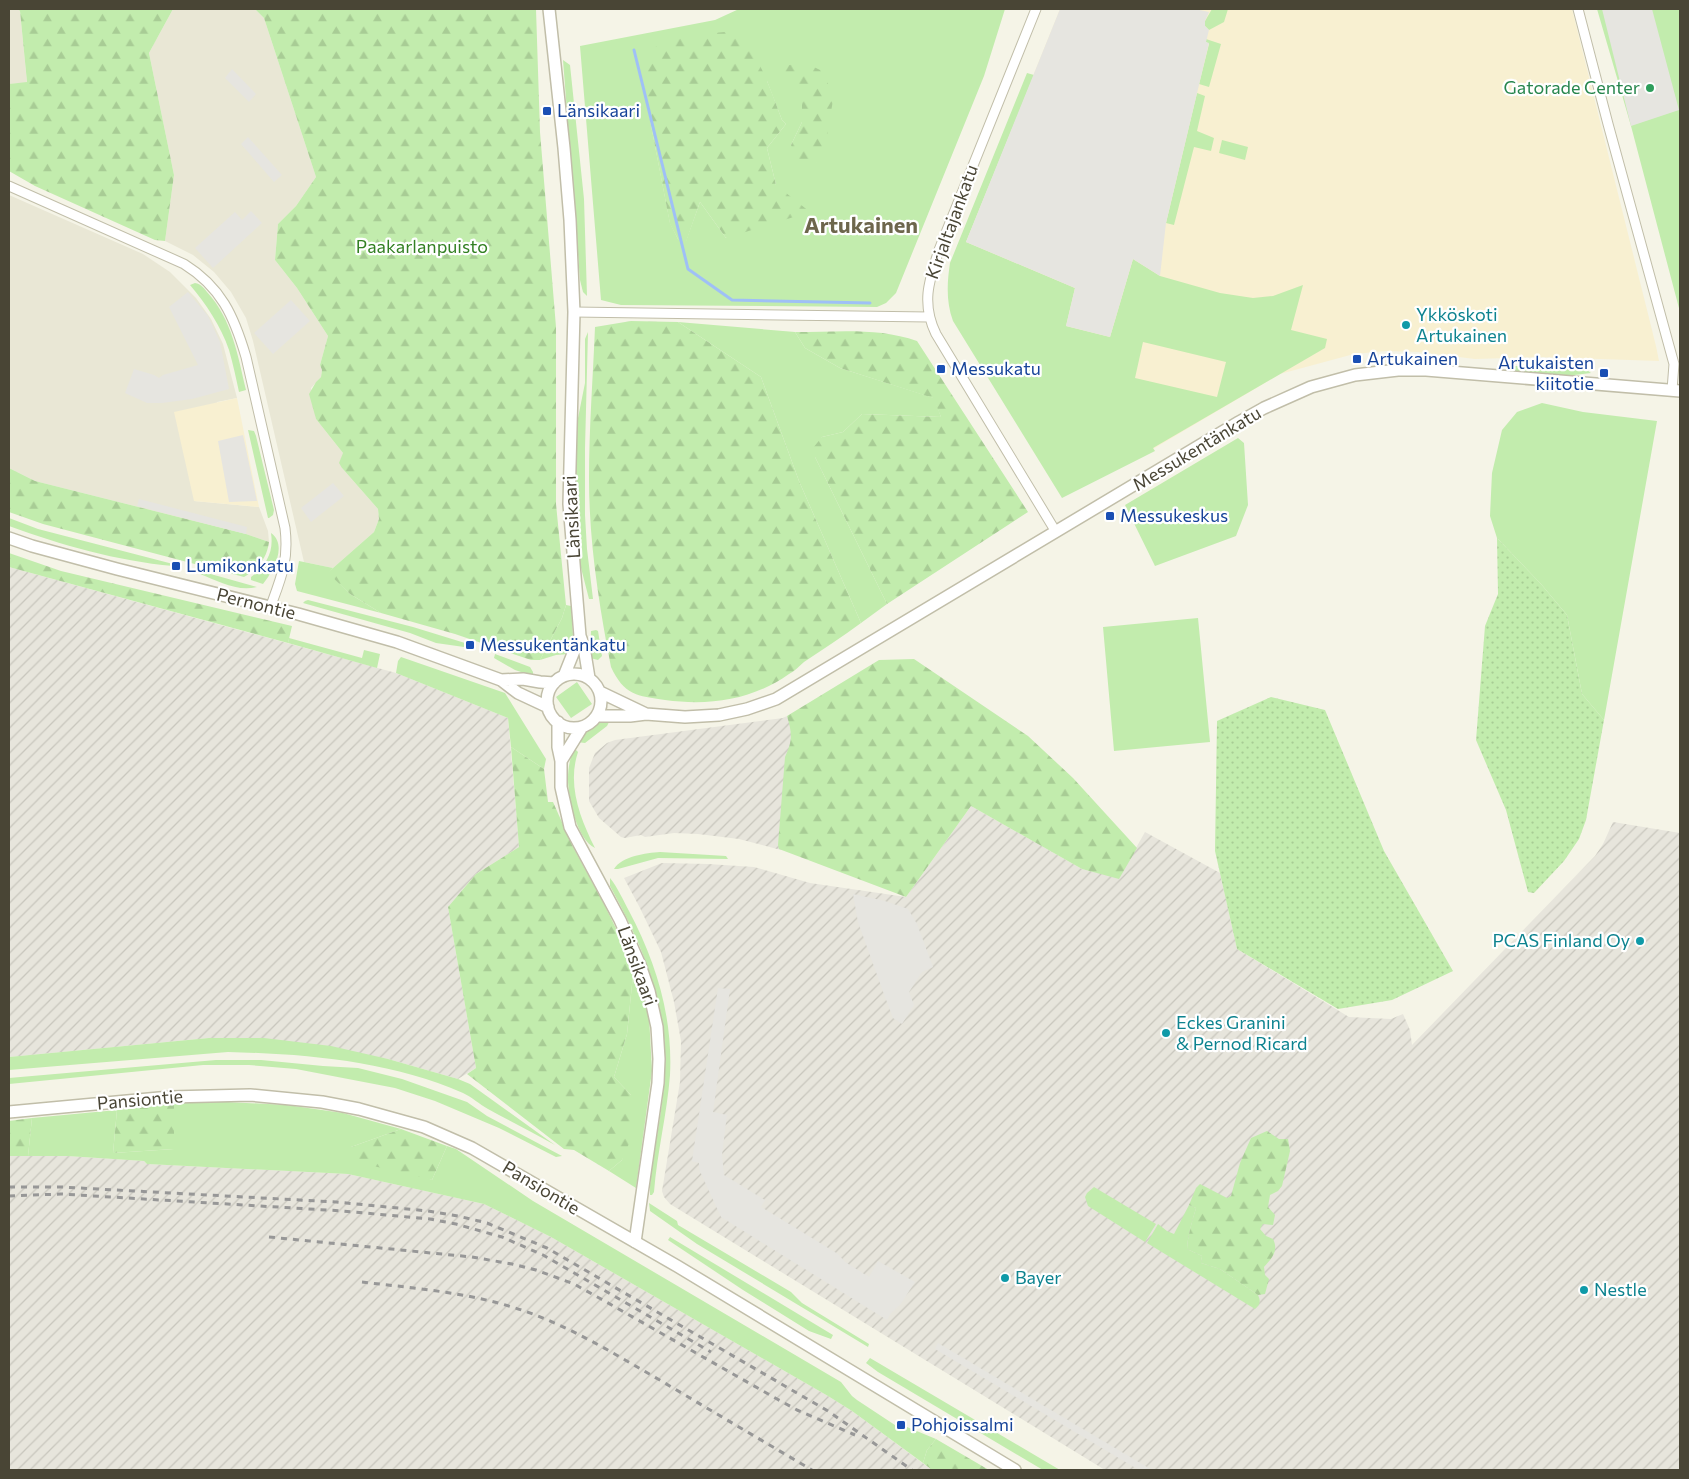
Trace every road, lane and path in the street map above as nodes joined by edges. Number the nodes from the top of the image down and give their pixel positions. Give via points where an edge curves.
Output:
1 (549, 9) edge
2 (1036, 9) edge
3 (1578, 9) edge
4 (9, 186) edge
5 (574, 312) junction
6 (929, 317) junction
7 (1676, 391) edge
8 (1056, 532) junction
9 (9, 538) edge
10 (270, 608) junction
11 (580, 636) junction
12 (564, 676) junction
13 (589, 678) junction
14 (501, 680) junction
15 (554, 683) junction
16 (600, 692) junction
17 (548, 707) junction
18 (646, 714) junction
19 (597, 716) junction
20 (558, 722) junction
21 (582, 727) junction
22 (561, 760) junction
23 (9, 1112) edge
24 (635, 1242) junction
25 (1015, 1470) edge

1 - 5 street, Länsikaari via 570,220
2 - 6 street, Kirjaltajankatu via 940,250 929,284
3 - 7 street via 1674,364
4 - 10 street via 184,264 221,297 230,312 246,357 285,528 287,554
5 - 6 street
5 - 11 street, Länsikaari via 569,504
6 - 8 street, Kirjaltajankatu via 942,345
7 - 8 street, Messukentänkatu via 1426,370 1355,375 1311,386 1264,408
8 - 18 street, Messukentänkatu via 776,699 719,715
9 - 10 street, Pernontie
10 - 14 street, Pernontie via 397,642
11 - 12 street, Länsikaari
11 - 13 street, Länsikaari
12 - 13 street via 577,674
12 - 15 street
13 - 16 street
14 - 15 street, Pernontie
14 - 17 street, Pernontie via 518,693
15 - 17 street via 548,692
16 - 18 street, Messukentänkatu
16 - 19 street
17 - 20 street
18 - 19 street, Messukentänkatu
19 - 21 street
20 - 21 street via 567,727
20 - 22 street, Länsikaari
21 - 22 street
22 - 24 street, Länsikaari via 561,787 570,827 634,950 648,985 657,1027 658,1083
23 - 24 street, Pansiontie via 216,1095 288,1098 359,1109 451,1138
24 - 25 street, Pansiontie

